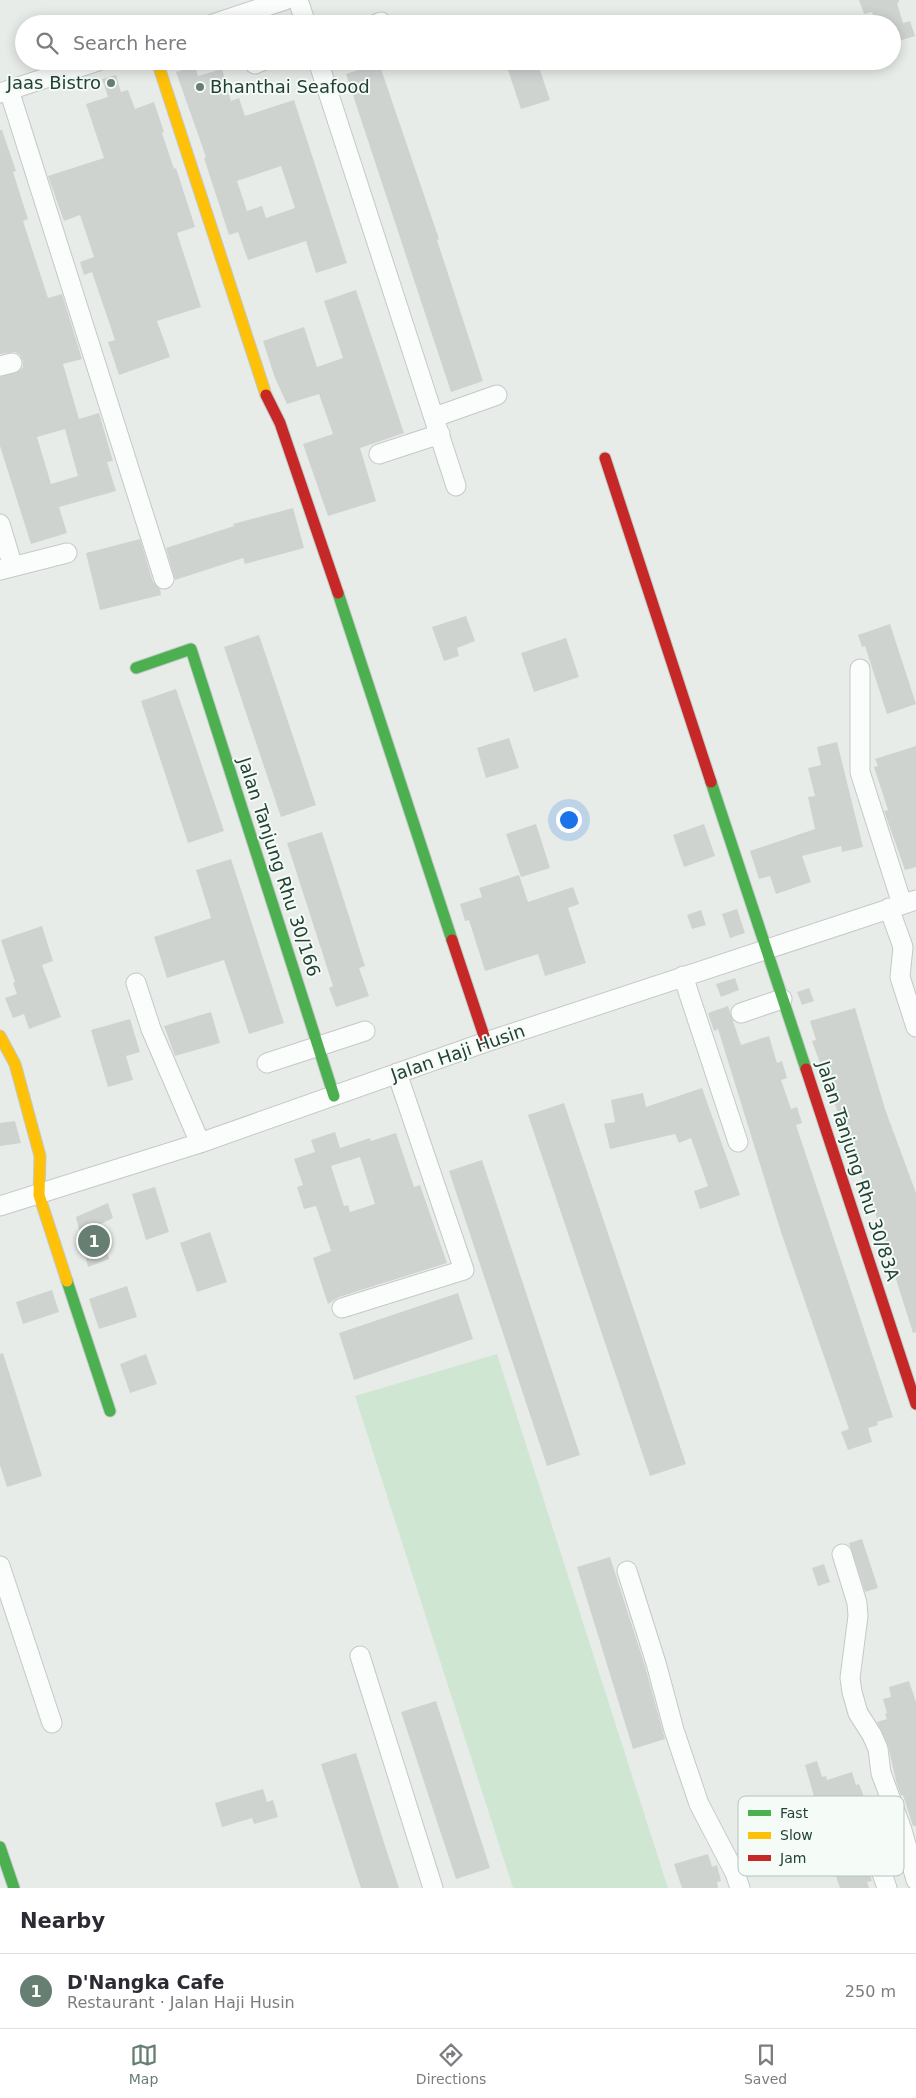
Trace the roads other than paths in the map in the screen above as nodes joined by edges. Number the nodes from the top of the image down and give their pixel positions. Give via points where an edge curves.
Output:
1 (285, 0) edge
2 (298, 0) edge
3 (240, 15) edge
4 (303, 15) edge
5 (70, 70) edge
6 (160, 70) edge
7 (321, 70) edge
8 (5, 91) edge
9 (497, 395) dead end
10 (437, 425) junction
11 (379, 454) dead end
12 (605, 458) dead end
13 (456, 486) dead end
14 (0, 524) edge
15 (67, 553) dead end
16 (7, 569) edge
17 (164, 579) dead end
18 (136, 668) dead end
19 (860, 669) dead end
20 (903, 904) edge
21 (766, 950) junction
22 (684, 976) junction
23 (136, 983) dead end
24 (782, 999) junction
25 (741, 1013) dead end
26 (916, 1028) edge
27 (365, 1032) dead end
28 (0, 1036) edge
29 (486, 1042) junction
30 (318, 1046) junction
31 (267, 1064) dead end
32 (396, 1073) junction
33 (334, 1096) junction
34 (738, 1142) dead end
35 (200, 1143) junction
36 (39, 1195) junction
37 (0, 1206) edge
38 (342, 1308) dead end
39 (916, 1404) edge
40 (110, 1411) dead end
41 (842, 1554) dead end
42 (0, 1566) edge
43 (627, 1571) dead end
44 (360, 1656) dead end
45 (52, 1723) dead end
46 (889, 1796) edge
47 (904, 1837) edge
48 (0, 1847) edge
49 (883, 1876) edge
50 (916, 1880) edge
51 (14, 1888) edge
52 (433, 1888) edge
53 (740, 1888) edge
54 (887, 1888) edge

1 - 3 street
2 - 4 street
5 - 8 street
6 - 29 street via 260,379 280,423 320,538
7 - 10 street
8 - 17 street
9 - 10 street
10 - 11 street
10 - 13 street
12 - 21 street, Jalan Tanjung Rhu 30/83A
14 - 16 street
15 - 16 street
18 - 30 street, Jalan Tanjung Rhu 30/166 via 191,649
19 - 20 street via 860,772
20 - 21 street, Jalan Haji Husin
20 - 26 street via 900,977
21 - 22 street, Jalan Haji Husin
21 - 24 street, Jalan Tanjung Rhu 30/83A
22 - 29 street, Jalan Haji Husin
22 - 34 street
23 - 35 street via 151,1028
24 - 25 street
24 - 39 street, Jalan Tanjung Rhu 30/83A
27 - 30 street
28 - 36 street via 15,1064 40,1156
29 - 32 street, Jalan Haji Husin
30 - 31 street
30 - 33 street, Jalan Tanjung Rhu 30/166
32 - 33 street, Jalan Haji Husin
32 - 38 street via 464,1270
33 - 35 street, Jalan Haji Husin
35 - 36 street, Jalan Haji Husin
36 - 37 street, Jalan Haji Husin
36 - 40 street
41 - 46 street via 858,1616 850,1678 852,1692 858,1713 878,1749 881,1774
42 - 45 street
43 - 53 street via 699,1804 735,1872
44 - 52 street
47 - 50 street
48 - 51 street
49 - 54 street

